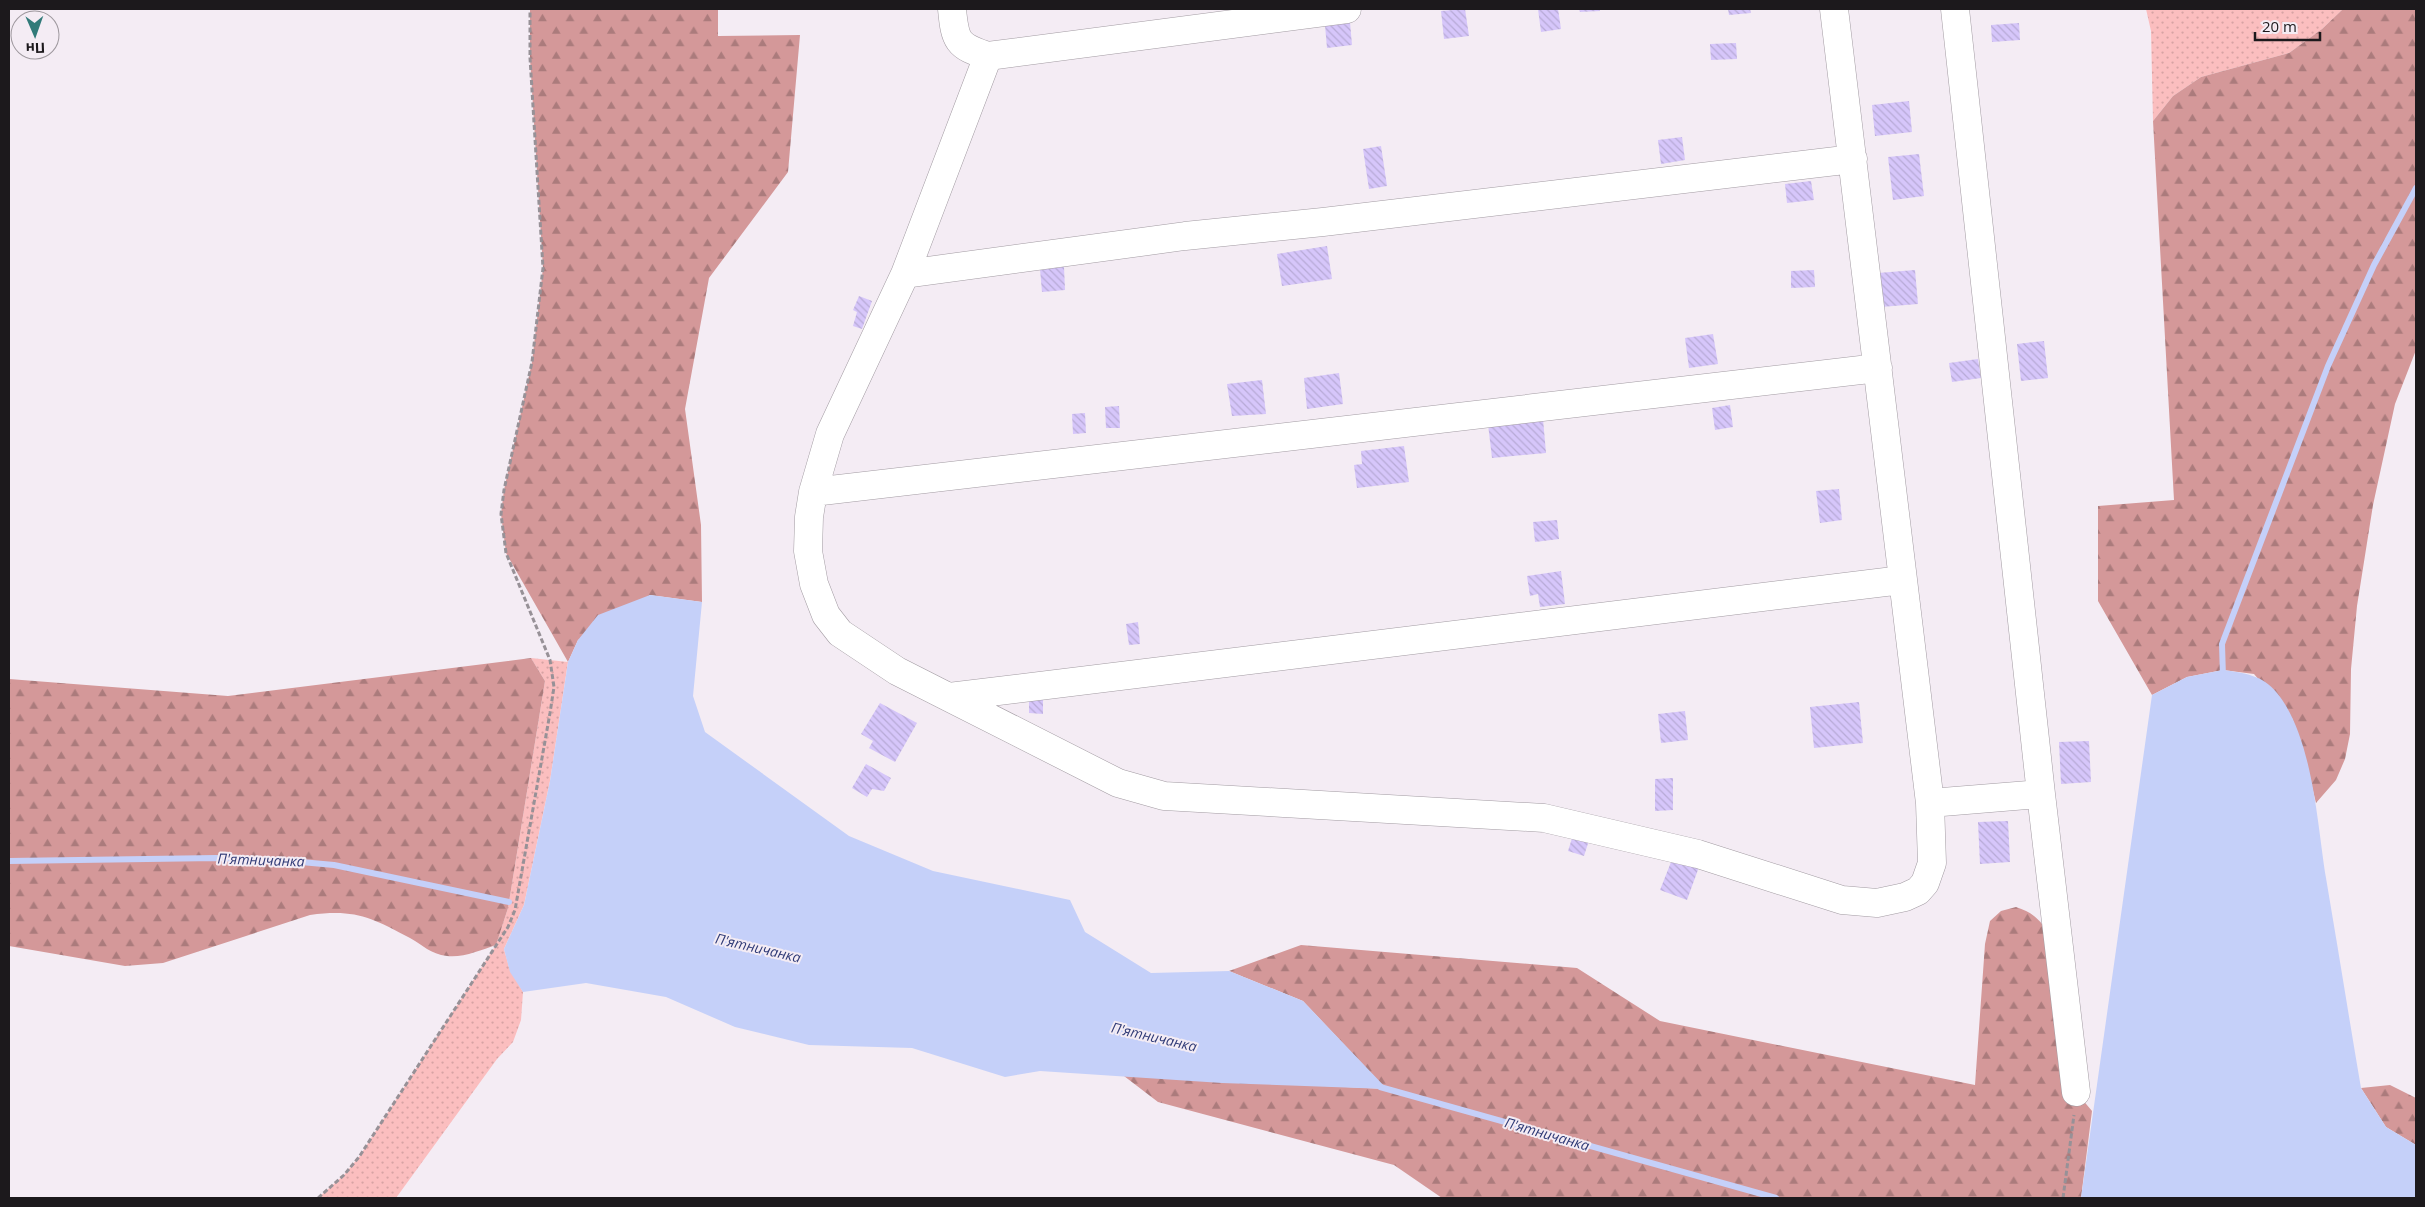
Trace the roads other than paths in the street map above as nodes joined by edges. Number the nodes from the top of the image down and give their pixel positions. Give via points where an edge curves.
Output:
1 (952, 9) edge
2 (1347, 9) edge
3 (1834, 9) edge
4 (1955, 9) edge
5 (988, 56) junction
6 (1853, 159) junction
7 (905, 274) junction
8 (1878, 368) junction
9 (813, 492) junction
10 (1902, 580) junction
11 (950, 697) junction
12 (2041, 794) junction
13 (1930, 803) junction
14 (2076, 1092) road end

1 - 5 street via 958,39 967,49
2 - 5 street
3 - 6 street
4 - 12 street
5 - 7 street
6 - 7 street via 1186,236
6 - 8 street
7 - 9 street via 830,434
8 - 9 street
8 - 10 street
9 - 11 street via 808,552 814,584 826,615 840,633 861,648 897,671
10 - 11 street
10 - 13 street
11 - 13 street via 1118,783 1164,796 1544,818 1698,854 1818,893 1863,903 1905,897 1918,891 1925,883 1932,863
12 - 13 street
12 - 14 street

